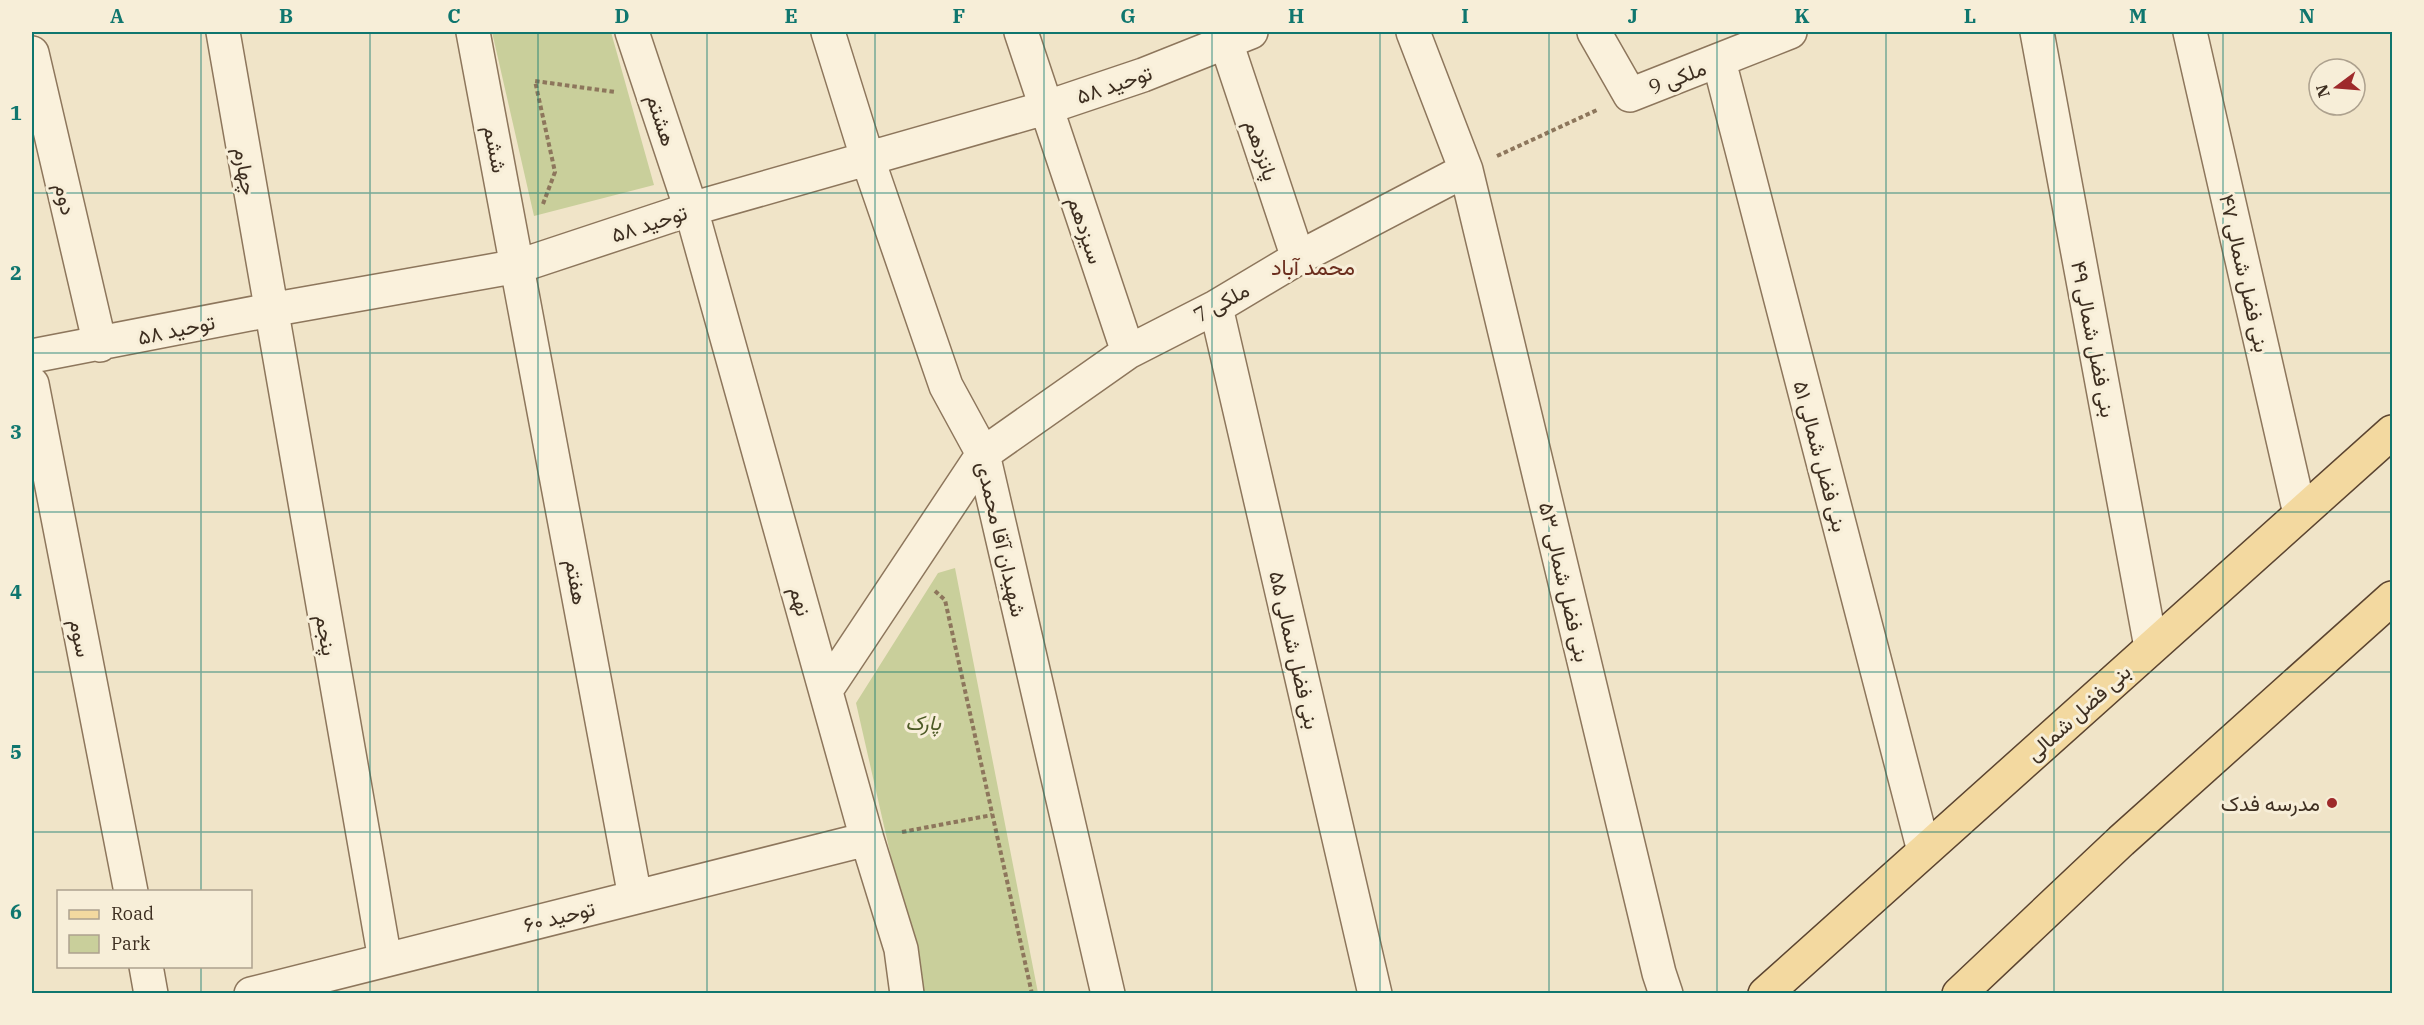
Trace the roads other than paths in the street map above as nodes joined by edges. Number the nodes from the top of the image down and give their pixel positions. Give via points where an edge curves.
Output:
1 (223, 32) edge
2 (472, 32) edge
3 (632, 32) edge
4 (828, 32) edge
5 (1021, 32) edge
6 (1413, 32) edge
7 (1594, 32) edge
8 (1790, 32) edge
9 (2037, 32) edge
10 (2190, 32) edge
11 (1239, 37) edge
12 (32, 53) edge
13 (1719, 61) junction
14 (1045, 108) junction
15 (867, 157) junction
16 (1466, 170) junction
17 (691, 208) junction
18 (1298, 258) junction
19 (519, 267) junction
20 (1216, 307) junction
21 (270, 310) junction
22 (100, 345) junction
23 (1128, 352) junction
24 (32, 356) edge
25 (32, 384) edge
26 (2392, 432) edge
27 (983, 454) junction
28 (2300, 514) junction
29 (2392, 598) edge
30 (2151, 647) junction
31 (826, 690) junction
32 (867, 839) junction
33 (1924, 851) junction
34 (131, 890) edge
35 (635, 897) junction
36 (385, 960) junction
37 (146, 968) edge
38 (151, 993) edge
39 (251, 993) edge
40 (907, 993) edge
41 (1108, 993) edge
42 (1375, 993) edge
43 (1666, 993) edge
44 (1765, 993) edge
45 (1959, 993) edge

1 - 21 street, چهارم
2 - 19 street, ششم
3 - 17 street, هشتم
4 - 15 street, شهیدان آقا محمدی
5 - 14 street, سیزدهم
6 - 16 street
7 - 13 street, ملکی 9 via 1630,95
8 - 13 street, ملکی 9
9 - 30 street, بنی فضل شمالی ۴۹
10 - 28 street, بنی فضل شمالی ۴۷
11 - 14 street, توحید ۵۸
11 - 18 street, پانزدهم
12 - 22 street, دوم
13 - 33 street, بنی فضل شمالی ۵۱
14 - 15 street, توحید ۵۸
14 - 23 street, سیزدهم
15 - 17 street, توحید ۵۸
15 - 27 street, شهیدان آقا محمدی via 946,387
16 - 18 street, ملکی 7
16 - 43 street, بنی فضل شمالی ۵۳
17 - 19 street, توحید ۵۸
17 - 31 street, نهم
18 - 20 street, ملکی 7
19 - 21 street, توحید ۵۸
19 - 35 street, هفتم
20 - 23 street, ملکی 7
20 - 42 street, بنی فضل شمالی ۵۵
21 - 22 street, توحید ۵۸
21 - 36 street, پنجم
22 - 24 street, توحید ۵۸
23 - 27 street, ملکی 7
25 - 34 street, سوم
26 - 28 main road, بنی فضل شمالی
27 - 31 street
27 - 41 street, شهیدان آقا محمدی
28 - 30 main road, بنی فضل شمالی
29 - 45 main road
30 - 33 main road, بنی فضل شمالی
31 - 32 street, نهم
32 - 35 street, توحید ۶۰
32 - 40 street, نهم via 901,949
33 - 44 main road, بنی فضل شمالی
35 - 36 street, توحید ۶۰
36 - 39 street, توحید ۶۰
37 - 38 street

